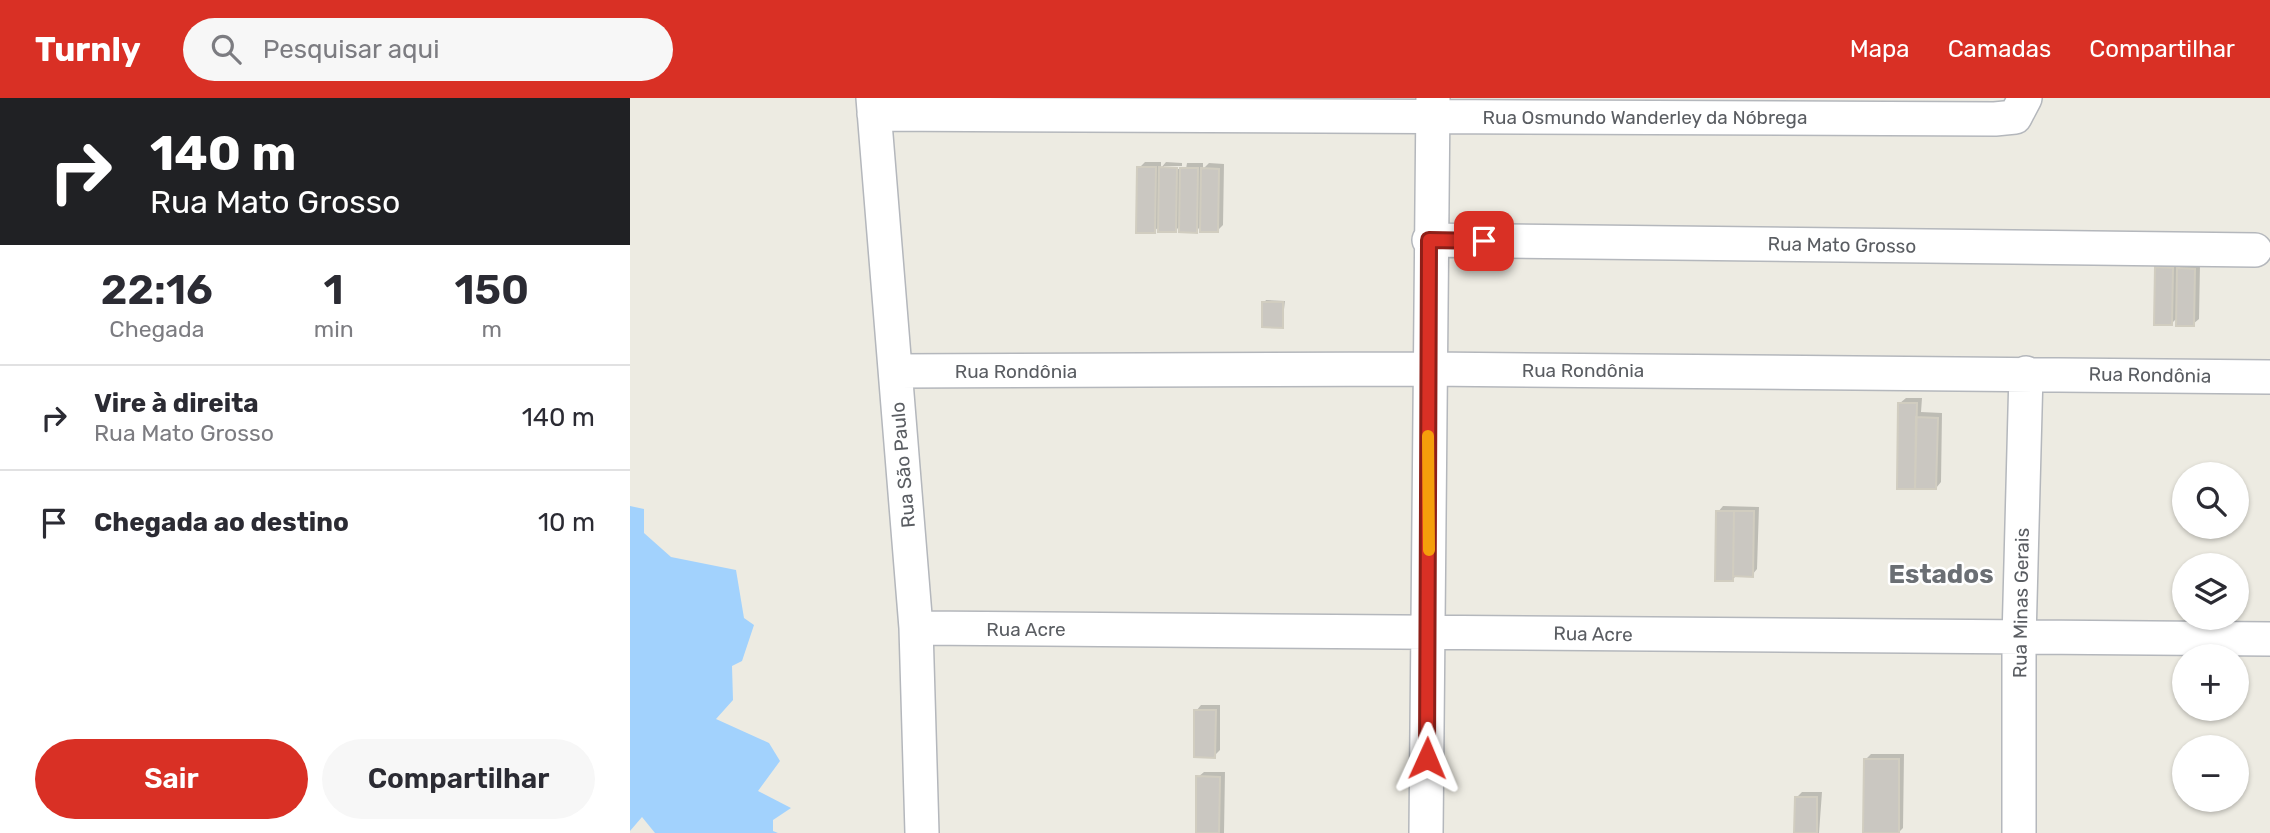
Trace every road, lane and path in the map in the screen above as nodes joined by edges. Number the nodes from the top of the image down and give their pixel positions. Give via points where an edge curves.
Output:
1 (2025, 98) edge
2 (873, 106) edge
3 (1433, 106) edge
4 (1429, 240) junction
5 (2255, 250) dead end
6 (1428, 369) junction
7 (896, 371) junction
8 (2026, 373) junction
9 (2270, 377) edge
10 (916, 628) junction
11 (1429, 633) junction
12 (2019, 639) junction
13 (2270, 639) edge
14 (922, 833) edge
15 (1426, 833) edge
16 (2019, 833) edge

1 - 3 street, Rua Osmundo Wanderley da Nóbrega via 2015,117 1996,119
2 - 3 street, Rua Osmundo Wanderley da Nóbrega
2 - 7 street, Rua São Paulo
3 - 4 street
4 - 5 street, Rua Mato Grosso
4 - 6 street
6 - 7 street, Rua Rondônia
6 - 8 street, Rua Rondônia
6 - 11 street
7 - 10 street, Rua São Paulo
8 - 9 street, Rua Rondônia
8 - 12 street, Rua Minas Gerais
10 - 11 street, Rua Acre
10 - 14 street, Rua São Paulo
11 - 12 street, Rua Acre
11 - 15 street
12 - 13 street, Rua Acre
12 - 16 street, Rua Minas Gerais

